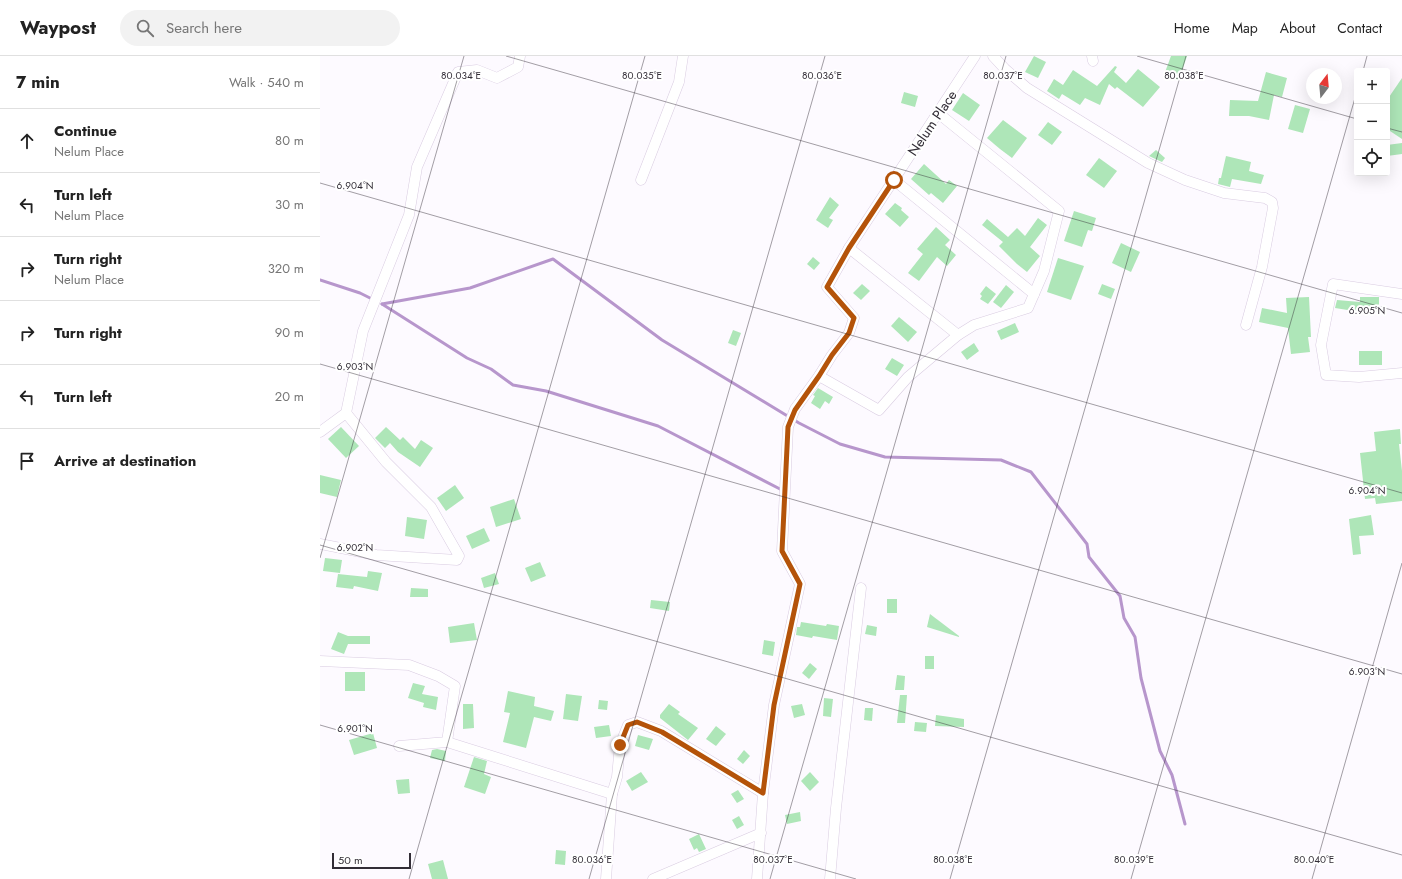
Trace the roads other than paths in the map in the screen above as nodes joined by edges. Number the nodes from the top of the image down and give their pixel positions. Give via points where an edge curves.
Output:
1 (520, 56) edge
2 (684, 56) edge
3 (975, 56) edge
4 (993, 56) edge
5 (938, 113) junction
6 (640, 180) dead end
7 (894, 180) junction
8 (849, 248) junction
9 (1034, 294) junction
10 (1402, 294) edge
11 (1246, 325) dead end
12 (958, 335) junction
13 (1402, 373) edge
14 (819, 376) junction
15 (346, 413) junction
16 (320, 432) edge
17 (320, 544) edge
18 (861, 588) dead end
19 (320, 661) edge
20 (447, 742) junction
21 (399, 746) dead end
22 (763, 793) junction
23 (612, 794) junction
24 (761, 833) junction
25 (606, 879) edge
26 (653, 879) edge
27 (757, 879) edge
28 (830, 879) edge

1 - 15 street via 518,67 497,78 476,70 458,72 417,167 409,215 363,331
2 - 6 street via 679,82
3 - 5 street, Nelum Place
4 - 11 street via 1027,88 1148,163 1184,180 1224,193 1266,198 1272,202 1262,267
5 - 7 street, Nelum Place
5 - 9 street via 1058,211 1044,271
7 - 8 street, Nelum Place
7 - 9 street
8 - 12 street
8 - 14 street, Nelum Place via 827,287 854,318 849,333
9 - 12 street via 1028,308 974,325
10 - 13 street via 1334,284 1321,345 1326,375 1359,377
12 - 14 street via 908,377 879,410
14 - 22 street, Nelum Place via 795,410 788,427 782,551 800,584 774,705
15 - 16 street
15 - 17 street via 386,462 430,507 459,556 457,560 376,555
18 - 28 street
19 - 20 street via 409,665 438,676 455,686
20 - 21 street
20 - 23 street
22 - 23 street via 662,732 637,722 628,725 620,745 617,777
22 - 24 street, Nelum Place
23 - 25 street
24 - 26 street
24 - 27 street, Nelum Place

